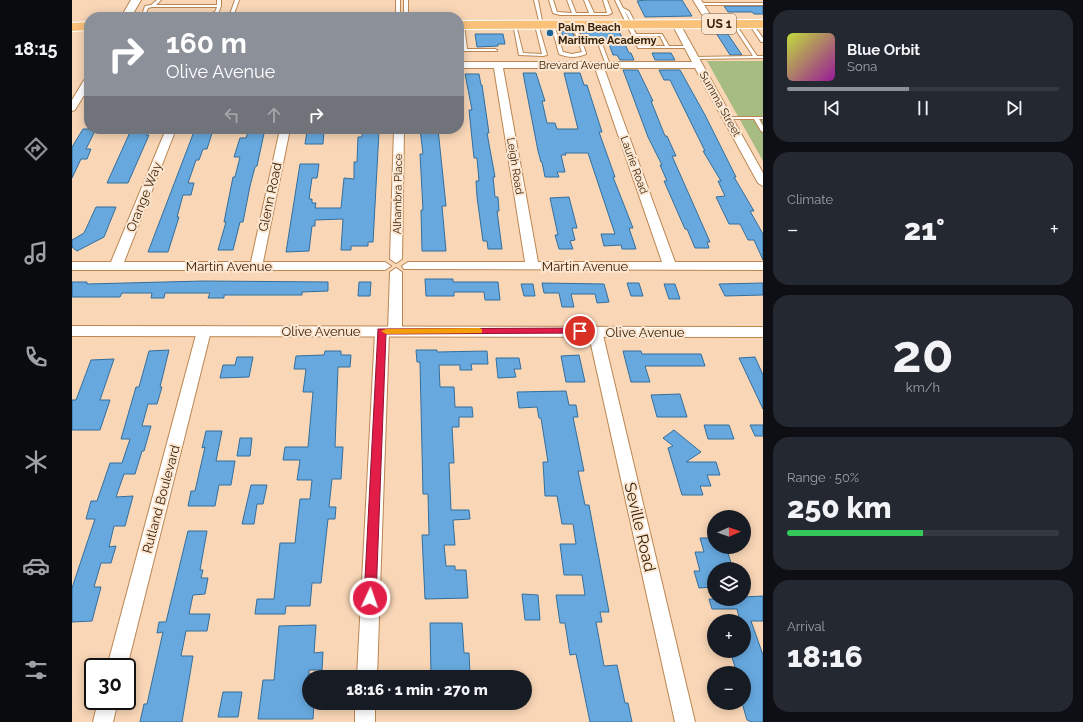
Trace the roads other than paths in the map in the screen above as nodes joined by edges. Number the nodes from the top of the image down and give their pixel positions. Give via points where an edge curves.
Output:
1 (136, 0) edge
2 (159, 0) edge
3 (219, 0) edge
4 (237, 0) edge
5 (398, 0) edge
6 (406, 0) edge
7 (536, 0) edge
8 (551, 0) edge
9 (569, 0) edge
10 (586, 0) edge
11 (605, 0) edge
12 (617, 0) edge
13 (699, 2) edge
14 (763, 4) edge
15 (152, 6) junction
16 (219, 6) junction
17 (129, 12) edge
18 (143, 12) edge
19 (216, 12) edge
20 (233, 12) edge
21 (398, 12) edge
22 (406, 12) edge
23 (592, 14) junction
24 (574, 19) junction
25 (676, 24) junction
26 (712, 24) junction
27 (734, 24) junction
28 (757, 24) edge
29 (464, 25) edge
30 (514, 25) junction
31 (544, 25) junction
32 (84, 26) edge
33 (72, 27) edge
34 (632, 28) junction
35 (763, 41) edge
36 (464, 45) edge
37 (601, 46) dead end
38 (668, 47) junction
39 (688, 47) junction
40 (495, 50) dead end
41 (756, 57) junction
42 (763, 57) edge
43 (696, 62) junction
44 (498, 65) junction
45 (603, 65) junction
46 (464, 66) edge
47 (84, 88) edge
48 (72, 108) edge
49 (727, 118) junction
50 (756, 118) junction
51 (763, 118) edge
52 (763, 130) edge
53 (170, 134) edge
54 (284, 134) edge
55 (399, 134) edge
56 (763, 183) edge
57 (396, 259) junction
58 (72, 266) edge
59 (116, 266) junction
60 (256, 266) junction
61 (408, 266) junction
62 (532, 266) junction
63 (670, 266) junction
64 (763, 266) edge
65 (391, 269) junction
66 (204, 331) junction
67 (388, 331) junction
68 (595, 331) junction
69 (72, 332) edge
70 (763, 332) edge
71 (119, 658) edge
72 (367, 670) edge
73 (106, 710) edge
74 (366, 710) edge
75 (103, 722) edge
76 (365, 722) edge
77 (685, 722) edge

1 - 17 street
2 - 15 lane
3 - 16 lane
4 - 20 lane
5 - 21 lane
6 - 22 lane
7 - 31 lane
8 - 24 lane via 556,12
9 - 24 lane
10 - 23 lane
11 - 23 lane via 610,13
12 - 34 lane
13 - 14 lane
13 - 26 street
15 - 16 lane
15 - 18 lane via 144,9
16 - 19 lane
23 - 24 lane
24 - 31 main road, US 1
24 - 31 lane via 584,53 581,55 561,53
24 - 34 main road, US 1
25 - 26 main road, US 1
25 - 34 main road, US 1
25 - 39 street, Summa Street
26 - 27 main road, US 1
27 - 28 main road, US 1
27 - 41 lane
28 - 35 lane
29 - 30 main road, US 1
30 - 31 main road, US 1
30 - 31 lane via 521,54 543,55 546,54
32 - 33 main road
34 - 38 lane via 661,35
34 - 38 lane via 640,47
36 - 40 lane via 465,50
37 - 45 lane
38 - 39 lane
39 - 43 street, Summa Street
41 - 42 lane
41 - 43 lane
43 - 45 street, Brevard Avenue
43 - 49 street, Summa Street
44 - 45 street, Brevard Avenue
44 - 46 street, Brevard Avenue
44 - 62 street, Leigh Road
45 - 63 street, Laurie Road
47 - 48 street
49 - 50 lane
49 - 56 street, Summa Street
50 - 51 lane
50 - 52 lane
53 - 59 street, Orange Way
54 - 60 street, Glenn Road
55 - 57 street, Alhambra Place
57 - 61 street via 404,261
57 - 65 street via 388,262
58 - 59 street, Martin Avenue
59 - 60 street, Martin Avenue
60 - 65 street, Martin Avenue
61 - 62 street, Martin Avenue
61 - 65 street via 405,270
62 - 63 street, Martin Avenue
63 - 64 street, Martin Avenue
65 - 67 street
66 - 67 street, Olive Avenue
66 - 69 street, Olive Avenue
66 - 71 street, Rutland Boulevard
67 - 68 street, Olive Avenue
67 - 72 street
68 - 70 street, Olive Avenue
68 - 77 street, Seville Road
73 - 75 street
74 - 76 street

